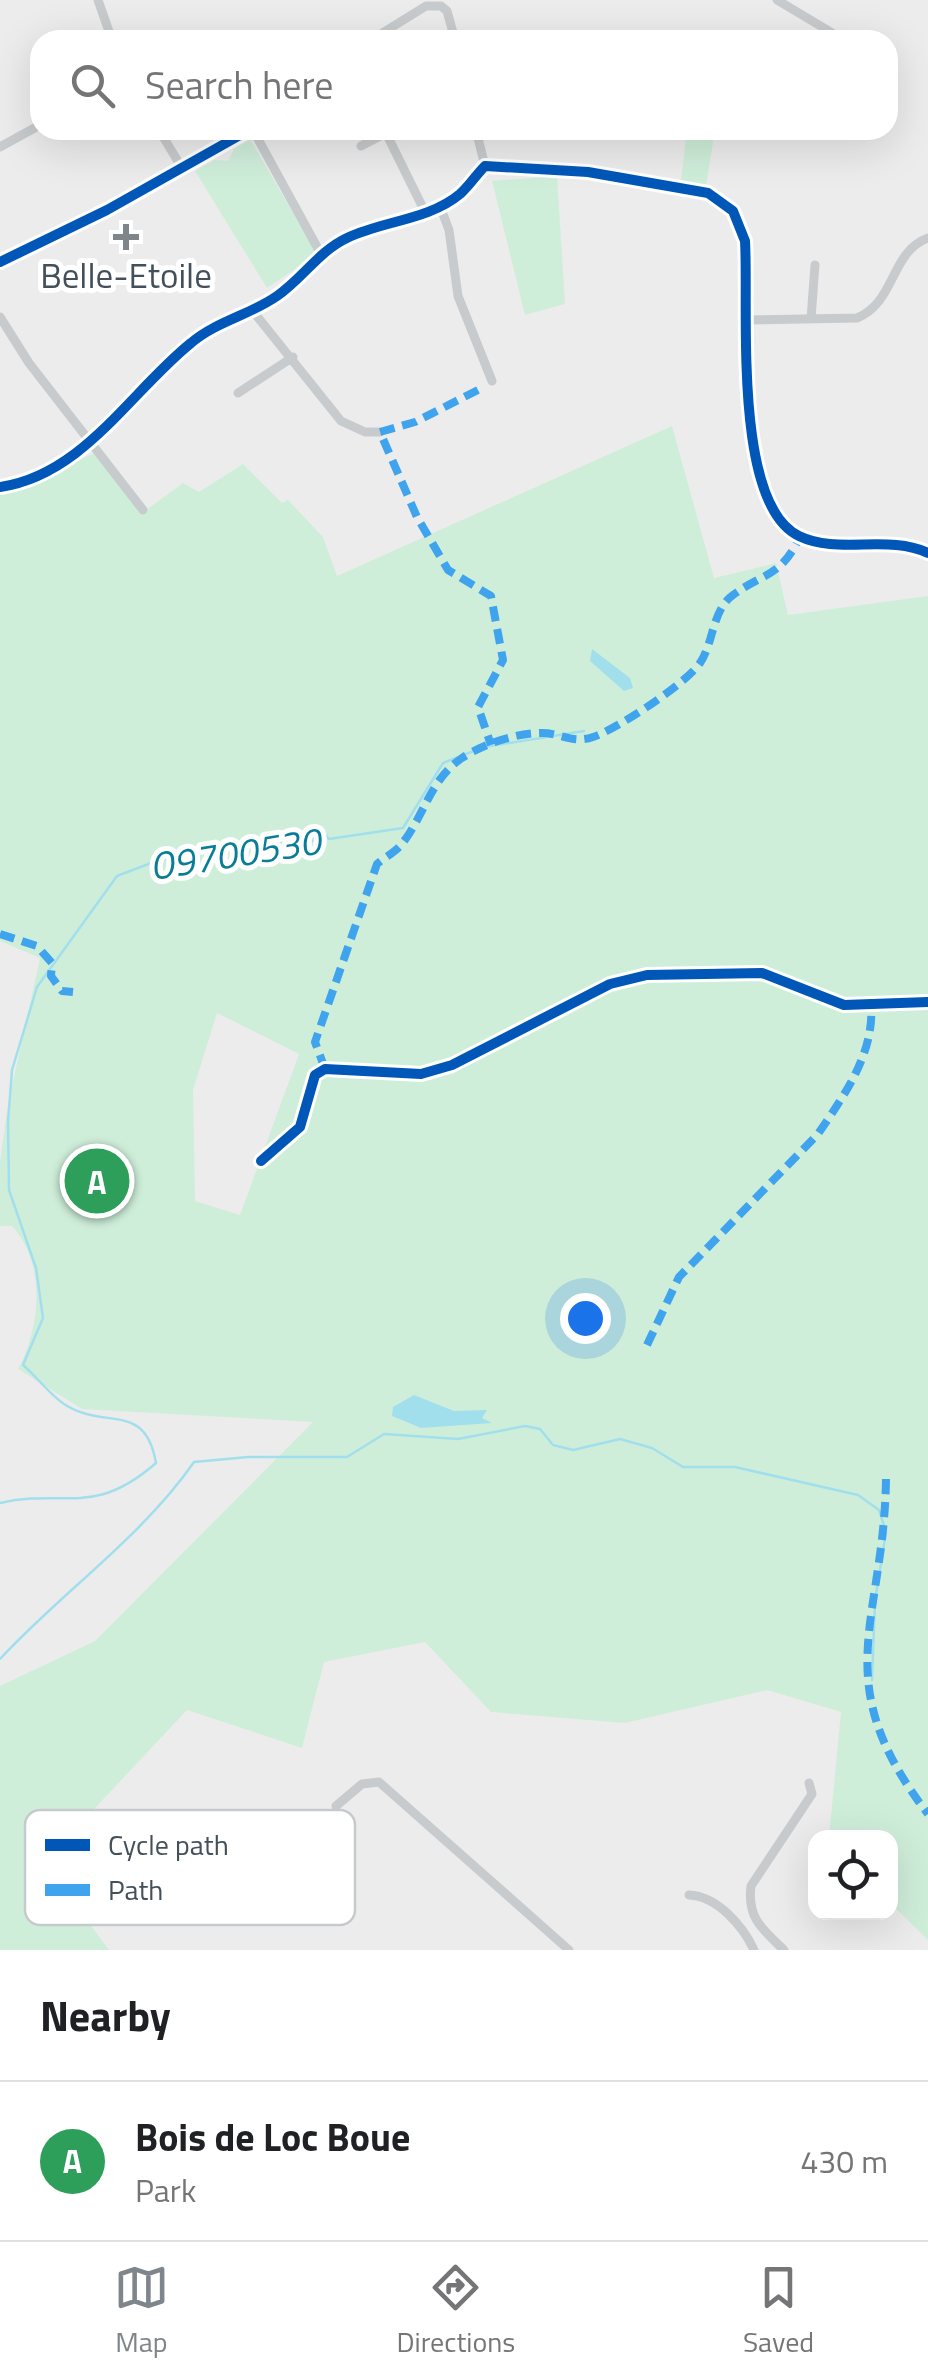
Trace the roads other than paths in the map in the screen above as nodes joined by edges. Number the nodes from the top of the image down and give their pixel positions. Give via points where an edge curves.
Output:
1 (98, 0) edge
2 (777, 0) edge
3 (443, 3) edge
4 (108, 30) edge
5 (387, 30) edge
6 (452, 30) edge
7 (827, 30) edge
8 (30, 131) edge
9 (165, 140) edge
10 (233, 140) edge
11 (257, 140) edge
12 (373, 140) edge
13 (389, 140) edge
14 (478, 140) edge
15 (361, 146) dead end
16 (0, 148) edge
17 (485, 166) junction
18 (182, 168) junction
19 (440, 206) junction
20 (425, 212) junction
21 (928, 238) edge
22 (322, 256) junction
23 (0, 262) edge
24 (815, 265) dead end
25 (252, 310) junction
26 (0, 317) edge
27 (812, 319) junction
28 (746, 320) junction
29 (293, 357) junction
30 (492, 381) dead end
31 (238, 393) dead end
32 (380, 432) dead end
33 (91, 438) junction
34 (0, 487) edge
35 (143, 510) dead end
36 (928, 553) edge
37 (928, 1002) edge
38 (261, 1161) dead end
39 (809, 1783) dead end
40 (336, 1806) dead end
41 (689, 1895) dead end
42 (769, 1936) junction
43 (568, 1950) edge
44 (754, 1950) edge
45 (766, 1950) edge
46 (784, 1950) edge

1 - 4 street
2 - 7 street
3 - 5 street
3 - 6 street
8 - 16 street
9 - 18 street
10 - 18 street
11 - 22 street
12 - 15 street
13 - 20 street
14 - 17 street
17 - 19 street
17 - 28 street via 574,170 708,193 726,203 742,230
18 - 23 street
19 - 20 street
19 - 30 street via 458,296
20 - 22 street via 350,236
21 - 27 street via 905,253 876,308 857,318
22 - 25 street via 276,298
24 - 27 street
25 - 29 street
25 - 33 street via 187,346
26 - 33 street
27 - 28 street
28 - 36 street via 748,420 778,519 808,540
29 - 31 street
29 - 32 street via 341,421
33 - 34 street via 38,477
33 - 35 street
37 - 38 street via 844,1005 762,973 647,975 610,984 436,1070 325,1069 315,1074 300,1127
39 - 42 street via 812,1794 751,1886 755,1923
40 - 43 street via 362,1784 379,1782
41 - 44 street via 732,1918
42 - 45 street
42 - 46 street

